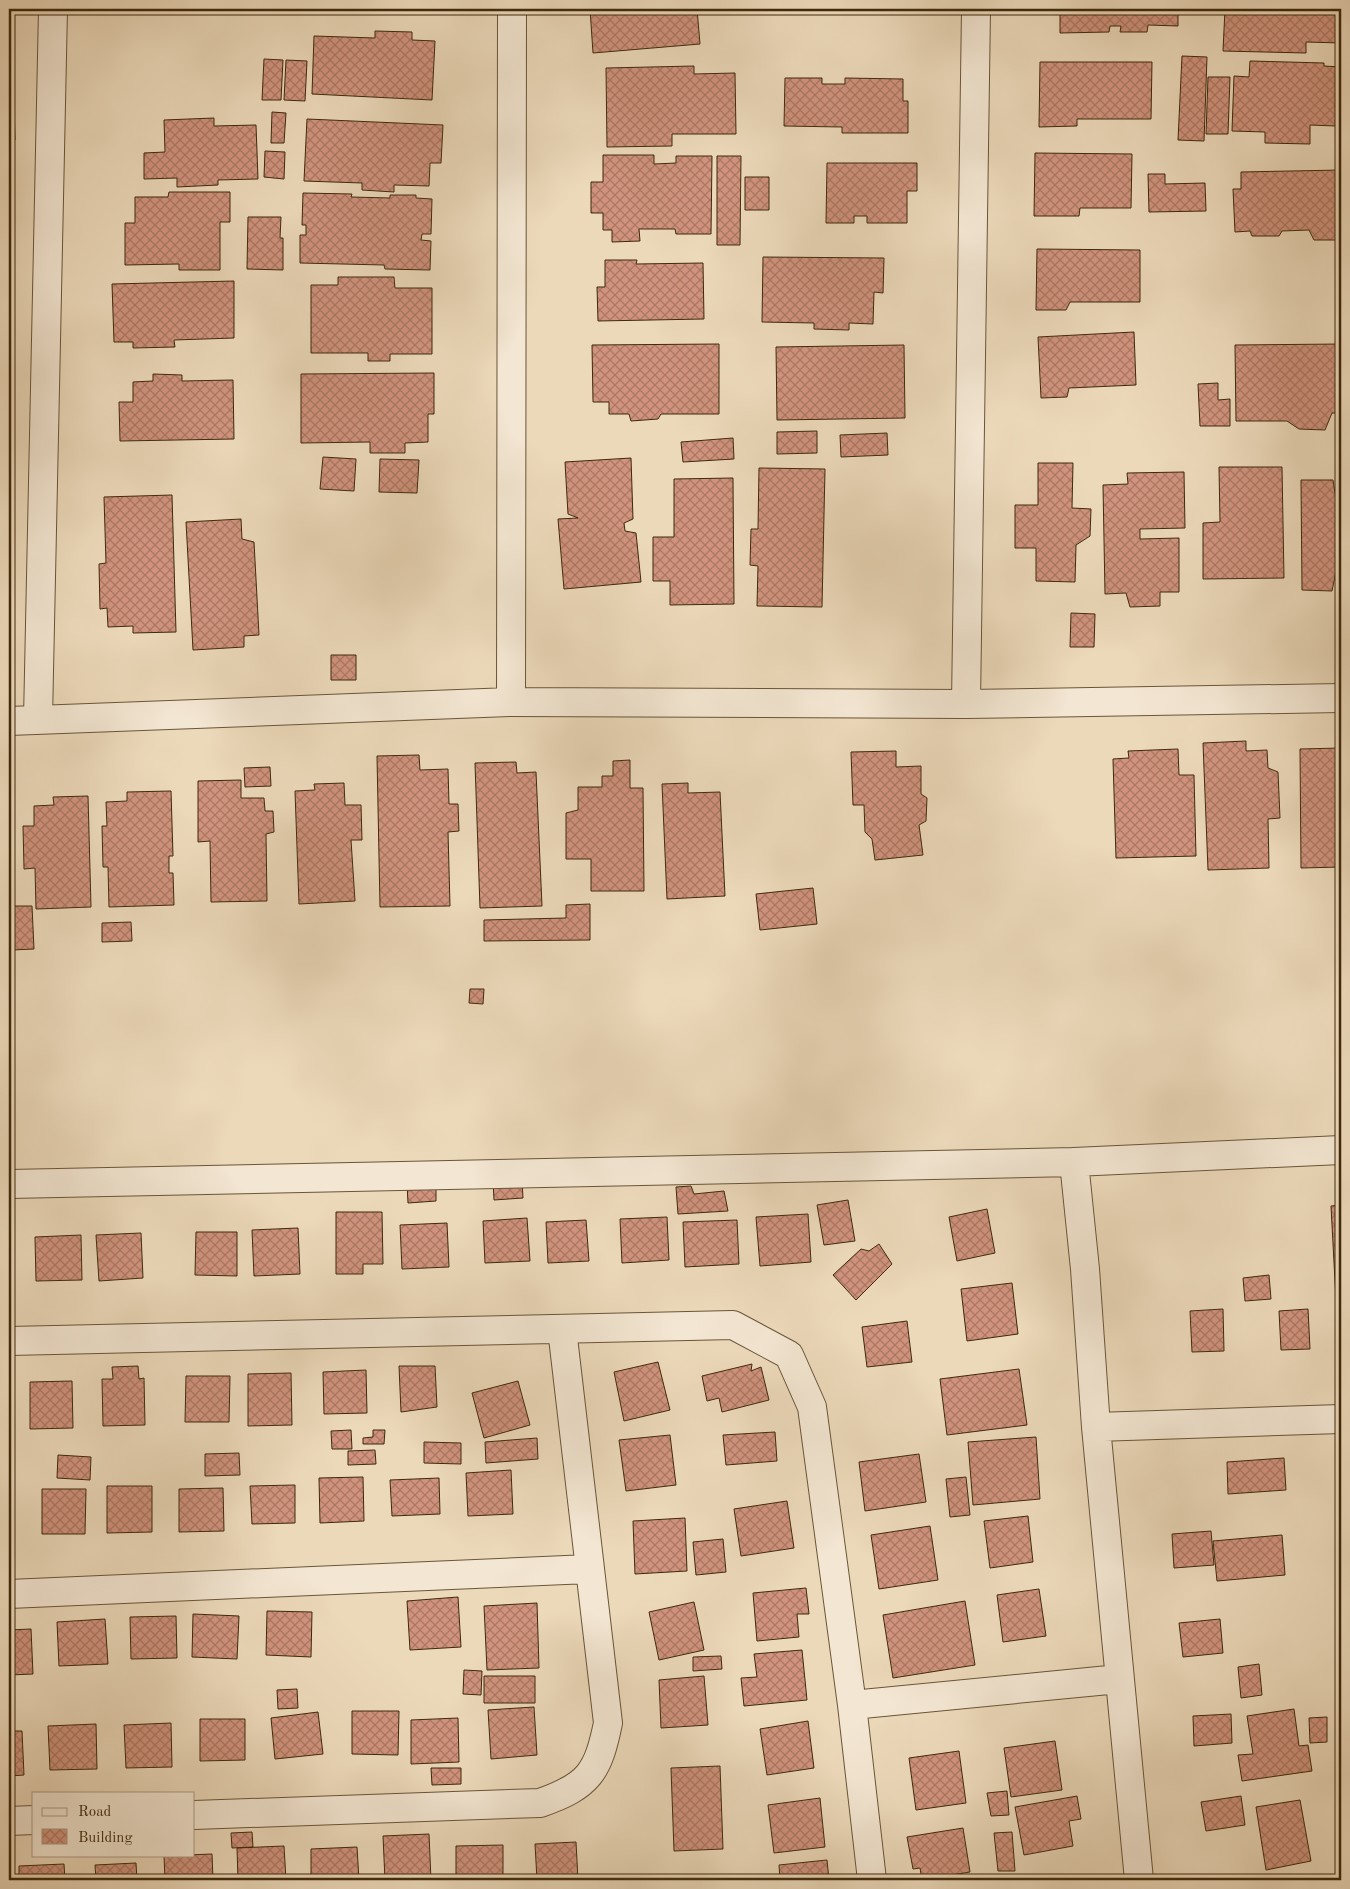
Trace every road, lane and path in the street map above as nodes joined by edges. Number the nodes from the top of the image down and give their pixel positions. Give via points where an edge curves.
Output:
1 (53, 9) edge
2 (512, 9) edge
3 (976, 9) edge
4 (1341, 698) edge
5 (511, 702) junction
6 (966, 704) junction
7 (38, 719) junction
8 (9, 721) edge
9 (1341, 1150) edge
10 (1074, 1162) junction
11 (9, 1184) edge
12 (562, 1329) junction
13 (9, 1341) edge
14 (1341, 1419) edge
15 (1096, 1427) junction
16 (589, 1569) junction
17 (9, 1594) edge
18 (1119, 1679) junction
19 (852, 1705) junction
20 (195, 1815) edge
21 (32, 1820) edge
22 (9, 1821) edge
23 (872, 1880) edge
24 (1139, 1880) edge

1 - 7 street
2 - 5 street
3 - 6 street
4 - 6 street
5 - 6 street
5 - 7 street
7 - 8 street
9 - 10 street
10 - 11 street
10 - 15 street
12 - 13 street
12 - 16 street
12 - 19 street via 733,1325 789,1355 812,1407
14 - 15 street
15 - 18 street
16 - 17 street
16 - 20 street via 608,1723 602,1753 587,1778 565,1794 540,1803
18 - 19 street
18 - 24 street
19 - 23 street
21 - 22 street

